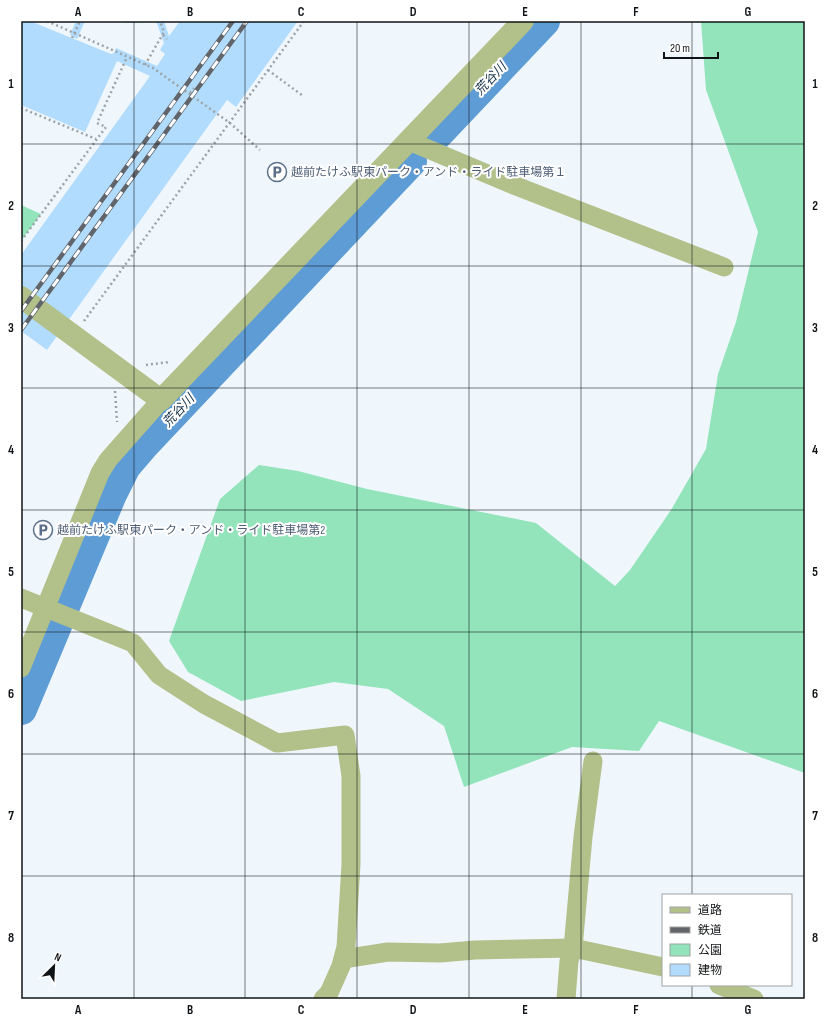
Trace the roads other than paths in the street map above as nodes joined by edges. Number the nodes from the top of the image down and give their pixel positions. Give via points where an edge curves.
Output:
1 (523, 21) edge
2 (414, 142) junction
3 (724, 267) dead end
4 (21, 297) edge
5 (161, 400) junction
6 (21, 598) edge
7 (50, 610) junction
8 (21, 668) edge
9 (594, 761) dead end
10 (573, 948) junction
11 (343, 959) junction
12 (662, 967) edge
13 (722, 986) edge
14 (322, 999) edge
15 (566, 999) edge
16 (754, 999) edge

1 - 2 street
2 - 3 street via 516,186
2 - 5 street via 323,229
4 - 5 street
5 - 7 street via 108,460 100,473
6 - 7 street
7 - 8 street
7 - 11 street via 133,643 159,675 204,704 277,743 345,735 351,776 352,864
9 - 10 street via 583,837
10 - 11 street via 440,953 388,952
10 - 12 street
10 - 15 street via 569,961
11 - 14 street via 329,993
13 - 16 street

